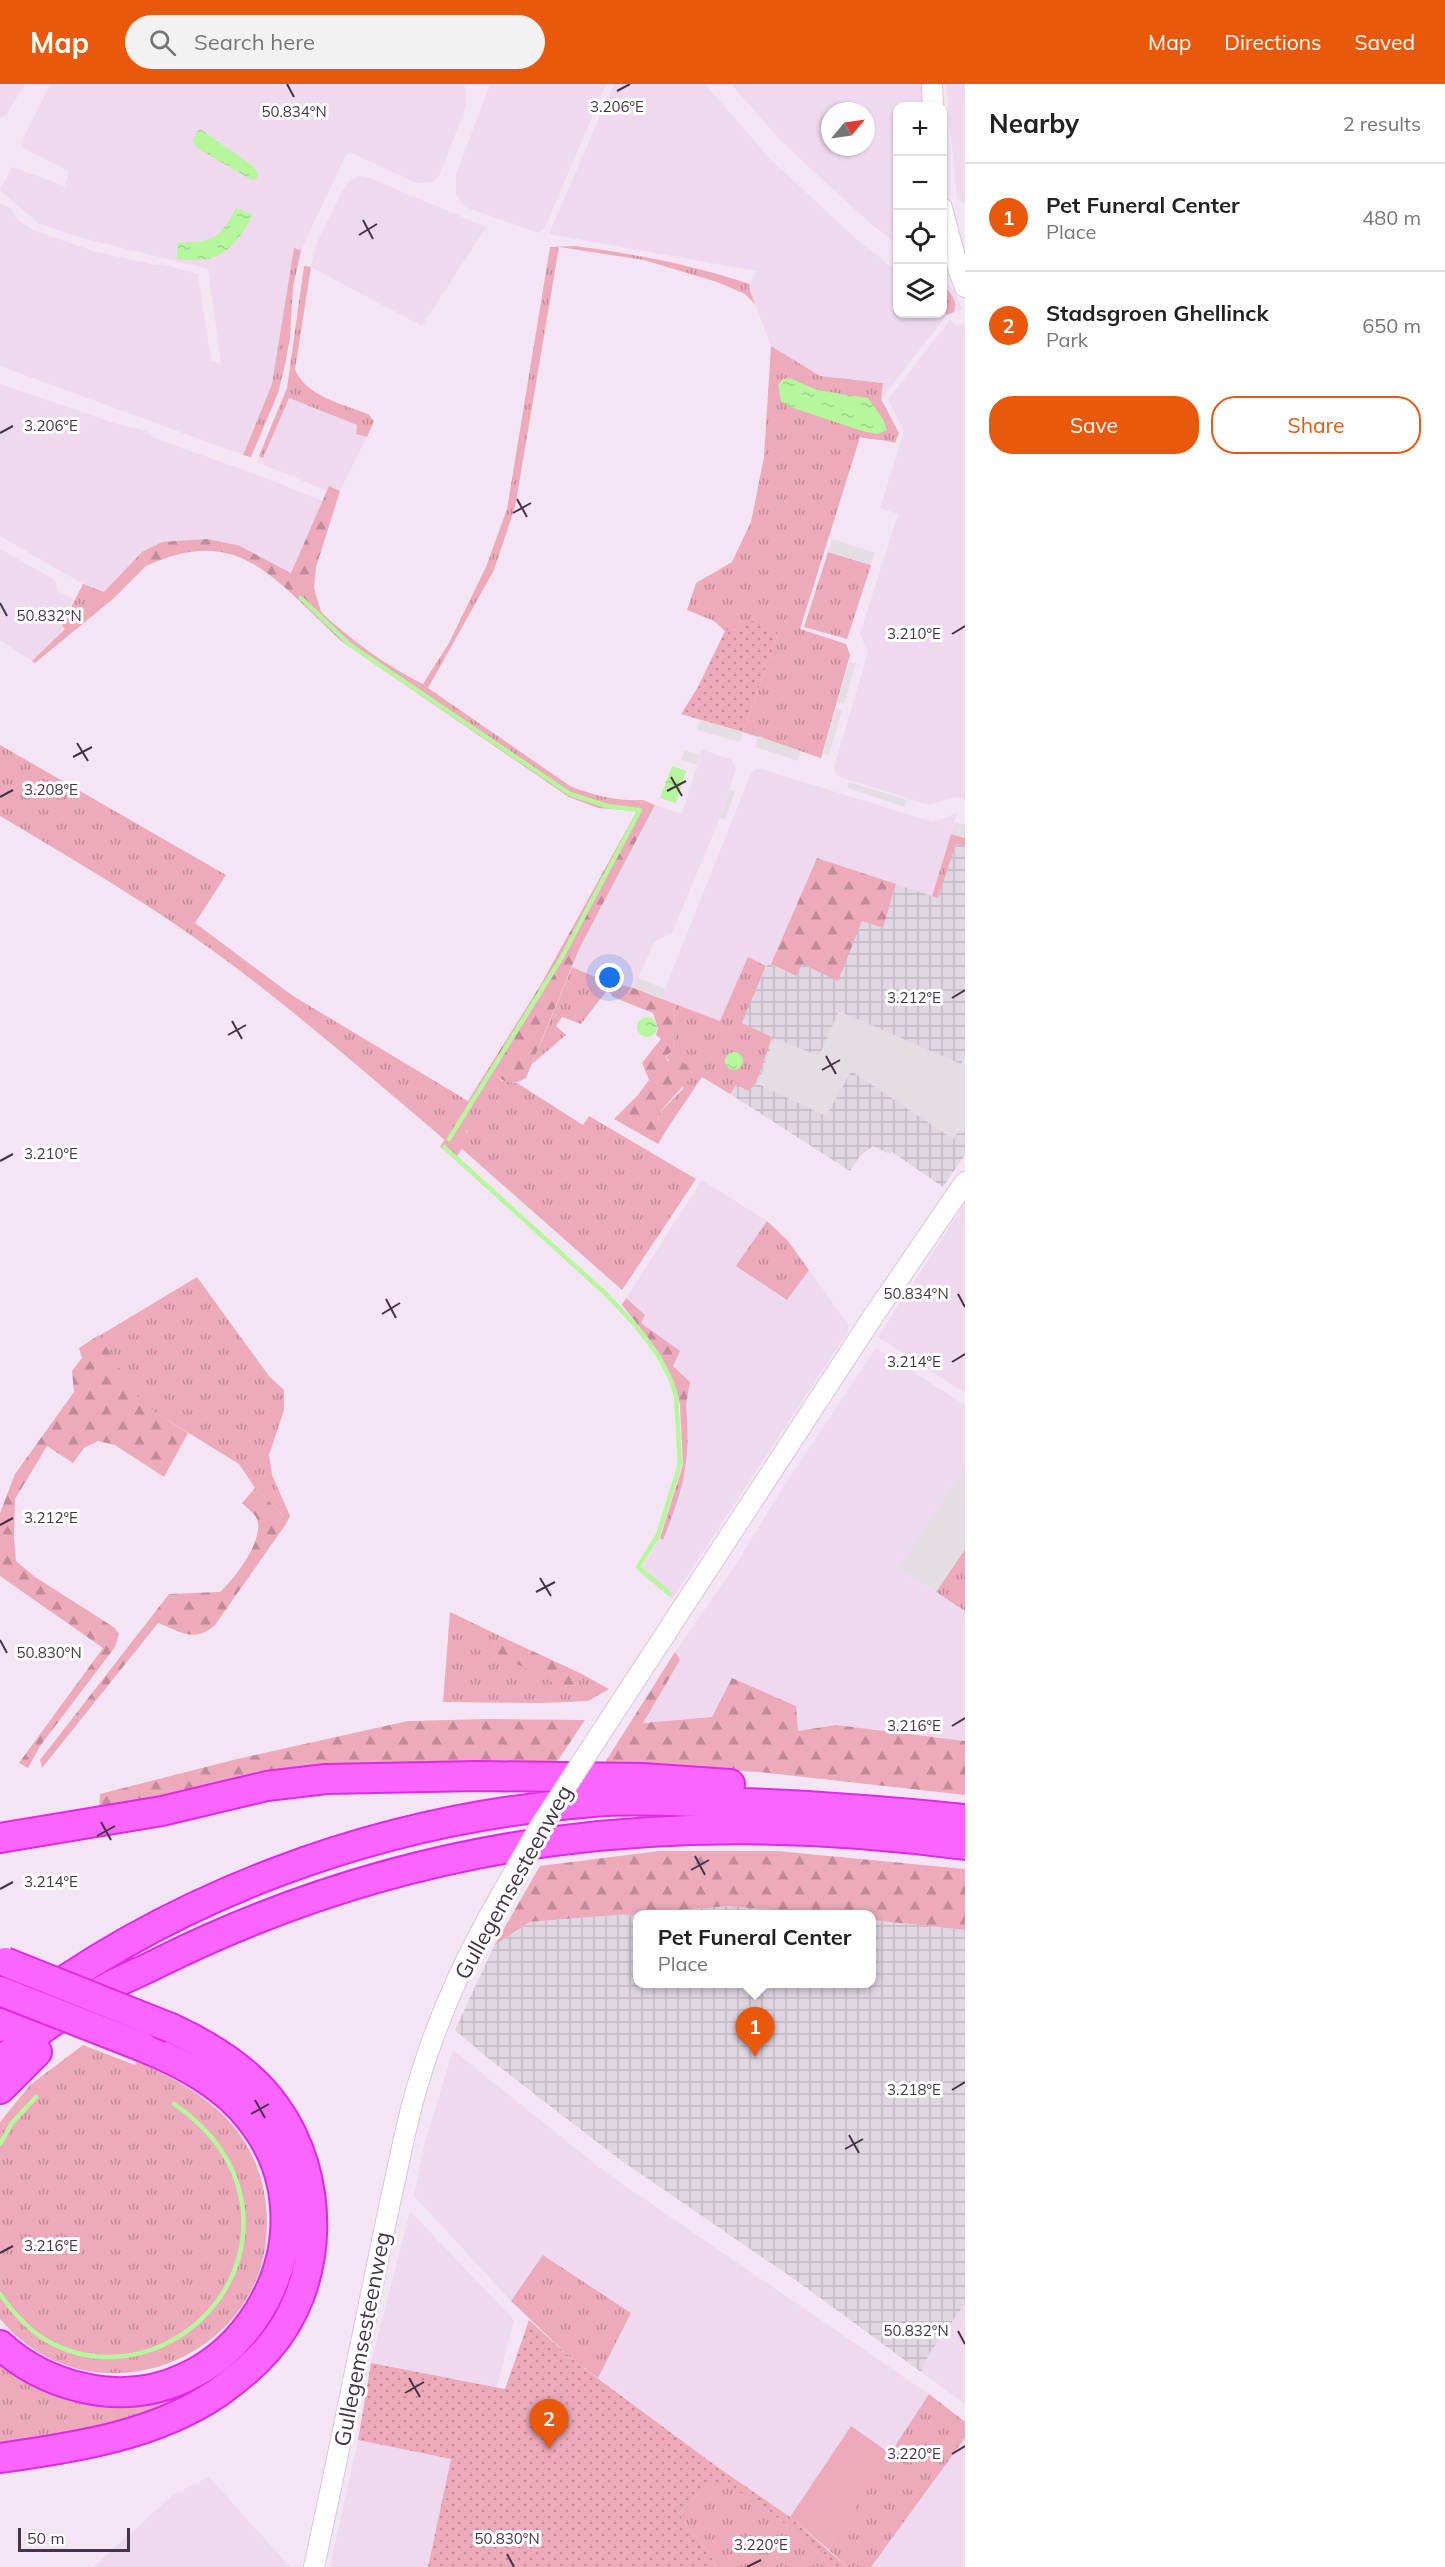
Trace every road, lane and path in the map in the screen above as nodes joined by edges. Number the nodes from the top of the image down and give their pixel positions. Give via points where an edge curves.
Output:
1 (932, 84) edge
2 (933, 102) edge
3 (943, 210) edge
4 (965, 287) edge
5 (965, 1182) edge
6 (965, 1807) edge
7 (965, 1819) edge
8 (0, 1838) edge
9 (965, 1845) edge
10 (2, 1961) edge
11 (160, 1962) junction
12 (0, 1991) edge
13 (0, 2027) edge
14 (0, 2061) edge
15 (0, 2089) edge
16 (0, 2345) edge
17 (0, 2458) edge
18 (314, 2567) edge

1 - 2 street
3 - 4 street
5 - 18 street, Gullegemsesteenweg, bridge via 864,1329 538,1830 467,1956 435,2032 412,2104
6 - 8 highway via 814,1789 642,1778 391,1776 267,1786 162,1811
7 - 13 highway via 776,1803 665,1801 595,1801 486,1814 385,1837 233,1889 124,1944
9 - 11 highway via 916,1838 731,1828 585,1836 501,1847 383,1875 300,1901 202,1940
10 - 17 highway, bridge via 171,2028 238,2068 274,2105 300,2151 311,2196 313,2226 300,2294 286,2322 268,2349 219,2392 162,2422 101,2441
11 - 14 highway via 63,2014
11 - 15 highway via 58,2035
12 - 16 highway, bridge via 143,2047 198,2074 230,2097 264,2140 278,2171 285,2213 283,2251 264,2304 246,2331 220,2357 192,2374 141,2391 94,2390 63,2383 32,2369

